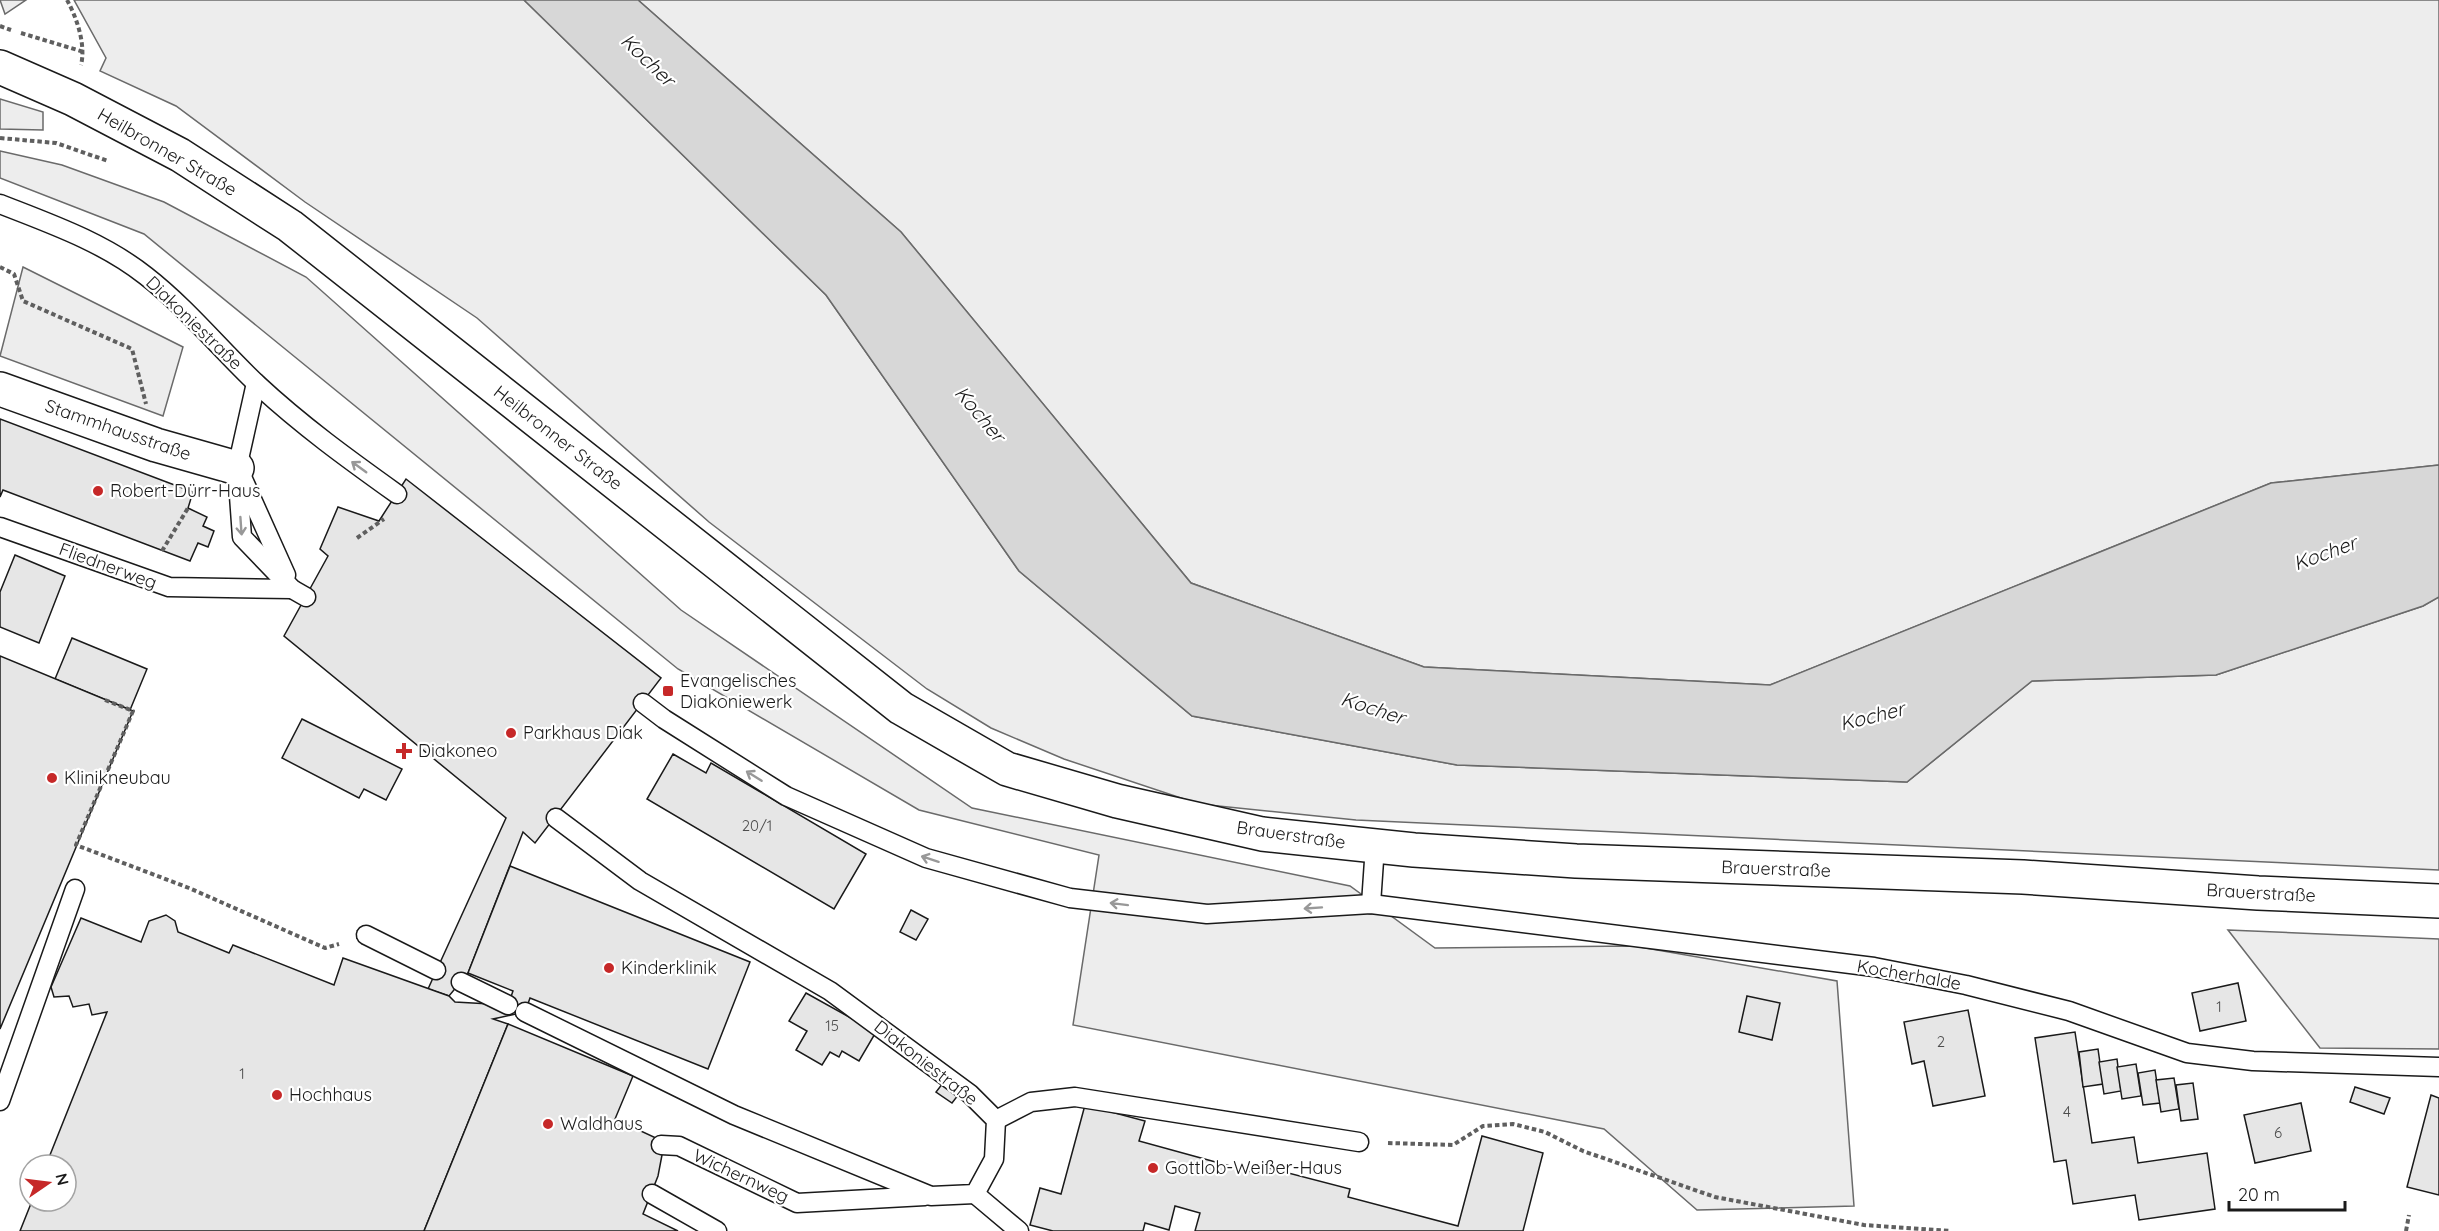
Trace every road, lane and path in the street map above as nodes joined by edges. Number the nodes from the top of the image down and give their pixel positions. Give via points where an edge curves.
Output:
1 (67, 0) edge
2 (0, 26) edge
3 (84, 52) junction
4 (0, 67) edge
5 (73, 99) junction
6 (0, 138) edge
7 (109, 162) dead end
8 (0, 204) edge
9 (0, 267) edge
10 (256, 383) junction
11 (0, 388) edge
12 (156, 445) junction
13 (237, 468) junction
14 (397, 494) dead end
15 (188, 508) dead end
16 (0, 527) edge
17 (162, 551) dead end
18 (299, 593) joint
19 (105, 700) dead end
20 (643, 703) dead end
21 (1117, 801) joint
22 (556, 818) dead end
23 (1376, 846) junction
24 (75, 889) dead end
25 (2439, 901) edge
26 (1371, 904) junction
27 (366, 935) joint
28 (436, 970) dead end
29 (461, 982) dead end
30 (507, 1005) dead end
31 (525, 1012) dead end
32 (2439, 1066) edge
33 (0, 1101) edge
34 (996, 1120) junction
35 (1359, 1142) joint
36 (661, 1145) dead end
37 (652, 1194) dead end
38 (975, 1194) junction
39 (931, 1196) junction
40 (2409, 1215) dead end
41 (717, 1231) edge
42 (1019, 1231) edge
43 (1951, 1231) edge
44 (2406, 1231) edge

1 - 3 path
2 - 3 path
3 - 5 path
4 - 5 main road, Heilbronner Straße
5 - 21 main road, Heilbronner Straße via 180,155 290,226 902,708 1007,769
6 - 7 path via 56,143
8 - 10 lane, Diakoniestraße via 86,238 145,275 197,321
9 - 12 path via 14,274 22,301 132,349
10 - 13 lane, Diakoniestraße
14 -> 10 lane, Diakoniestraße via 322,440
11 - 12 main road, Stammhausstraße
12 - 13 main road, Stammhausstraße
13 - 18 lane, Diakoniestraße via 242,537
15 - 17 path
16 - 18 lane, Fliednerweg via 169,587
19 - 27 path via 133,711 76,845 189,888 325,948
26 -> 20 lane via 1207,914 1070,898 926,858 786,796
21 - 23 main road, Brauerstraße via 1263,834
22 - 34 lane, Diakoniestraße via 640,881 830,991 970,1094
23 - 25 main road, Brauerstraße via 1576,861 2023,877
23 - 26 lane
24 - 33 lane
26 - 32 lane, Kocherhalde via 1874,967 2069,1011 2187,1053 2253,1061
27 - 28 lane
29 - 30 lane
31 - 39 lane via 735,1115
34 - 35 lane via 1031,1102 1075,1097
34 - 38 lane via 994,1159
35 - 43 path via 1453,1145 1483,1126 1513,1124 1545,1132 1583,1151 1715,1197 1864,1225
36 - 39 lane, Wichernweg via 679,1146 798,1203
37 - 41 lane
38 - 39 lane
38 - 42 lane
40 - 44 path

